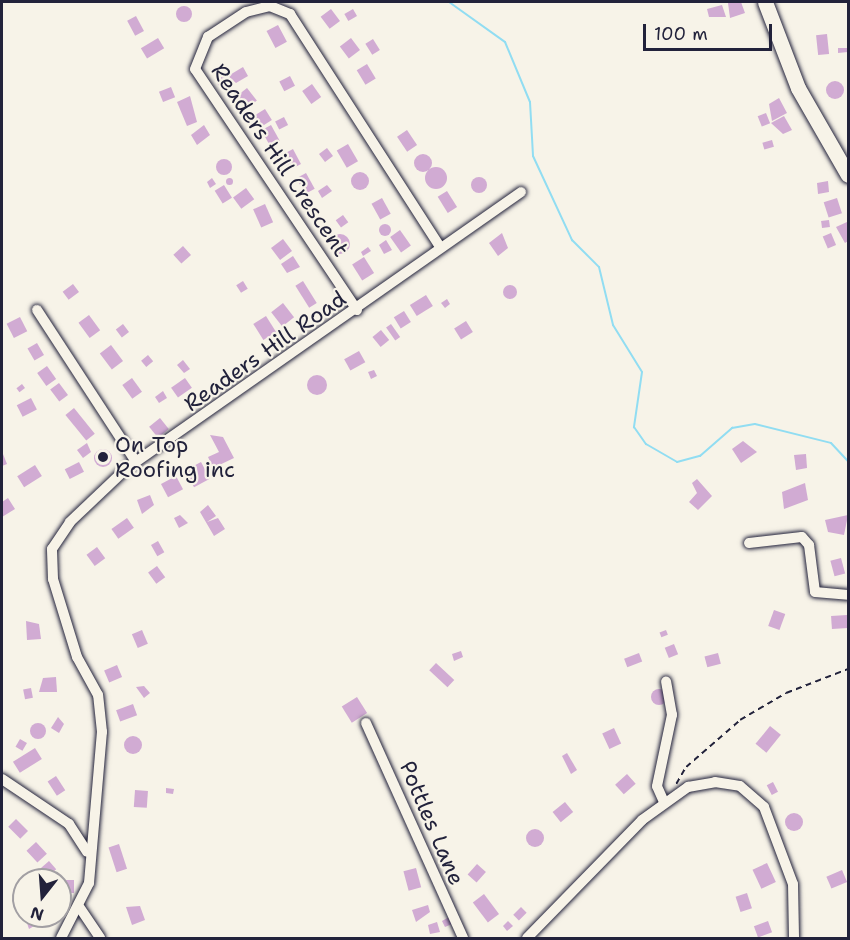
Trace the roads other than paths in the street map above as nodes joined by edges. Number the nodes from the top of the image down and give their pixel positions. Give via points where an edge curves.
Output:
1 (765, 2) edge
2 (849, 175) edge
3 (521, 192) dead end
4 (440, 247) junction
5 (37, 310) dead end
6 (357, 310) junction
7 (136, 462) junction
8 (749, 543) dead end
9 (849, 595) edge
10 (666, 682) dead end
11 (366, 723) dead end
12 (2, 778) edge
13 (664, 802) junction
14 (87, 852) junction
15 (80, 908) junction
16 (61, 939) edge
17 (100, 939) edge
18 (463, 939) edge
19 (527, 939) edge
20 (794, 939) edge

1 - 2 street via 798,88
3 - 4 street, Readers Hill Road
4 - 6 street, Readers Hill Road
4 - 6 street, Readers Hill Crescent via 290,14 270,6 254,10 208,38 195,69
5 - 7 street
6 - 7 street, Readers Hill Road
7 - 14 street, Readers Hill Road via 93,498 52,549 53,579 77,657 98,694 102,732
8 - 9 street via 801,537 809,545 815,592
10 - 13 street via 672,715 657,786
11 - 18 street, Pottles Lane
12 - 14 street via 69,824
13 - 19 street
13 - 20 street via 704,782 740,786 758,799 788,862 795,909
14 - 15 street, Readers Hill Road via 88,883
15 - 16 street, Readers Hill Road
15 - 17 street

